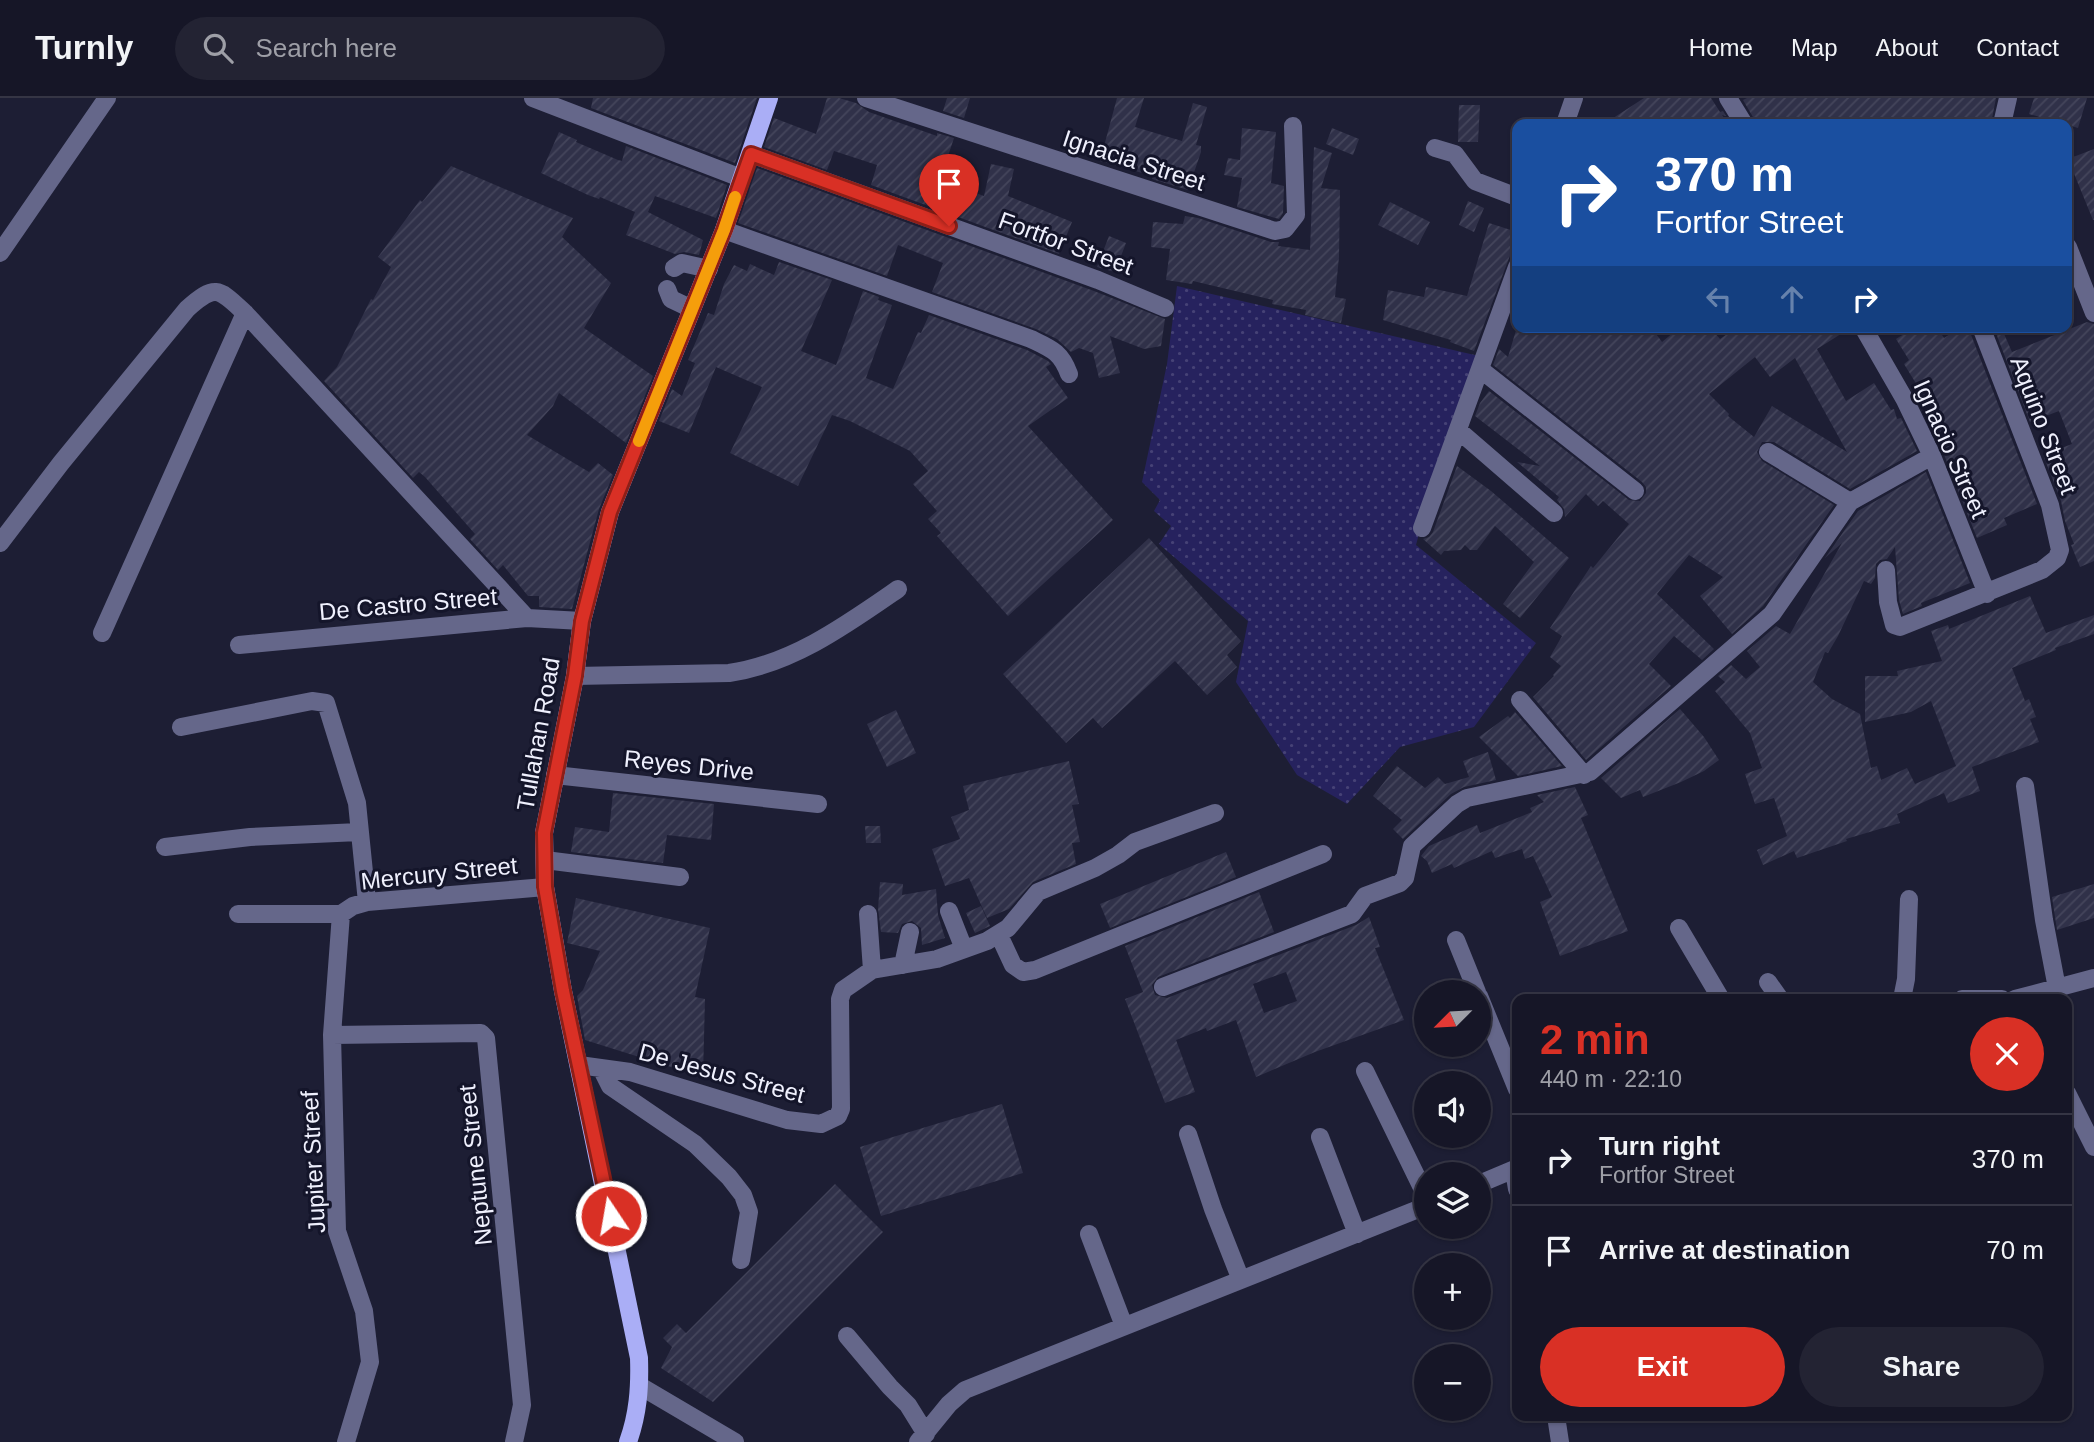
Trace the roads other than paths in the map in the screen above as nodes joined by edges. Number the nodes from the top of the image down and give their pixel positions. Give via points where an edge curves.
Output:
1 (107, 98) edge
2 (533, 98) edge
3 (769, 98) edge
4 (866, 98) edge
5 (1574, 98) edge
6 (1728, 98) edge
7 (2008, 98) edge
8 (1567, 119) edge
9 (1741, 119) edge
10 (2003, 119) edge
11 (1293, 126) dead end
12 (1435, 148) dead end
13 (751, 154) junction
14 (741, 178) junction
15 (1512, 195) edge
16 (724, 230) junction
17 (0, 253) edge
18 (2072, 257) edge
19 (674, 268) dead end
20 (709, 269) junction
21 (1512, 281) edge
22 (667, 289) dead end
23 (1166, 308) dead end
24 (692, 309) junction
25 (245, 313) junction
26 (2094, 313) edge
27 (1866, 333) edge
28 (1983, 333) edge
29 (1480, 369) junction
30 (1069, 374) dead end
31 (1458, 430) junction
32 (1768, 452) dead end
33 (1932, 456) junction
34 (1635, 491) dead end
35 (1850, 502) junction
36 (1554, 513) dead end
37 (1422, 528) dead end
38 (0, 543) edge
39 (1886, 570) dead end
40 (898, 589) dead end
41 (1987, 594) junction
42 (527, 618) junction
43 (582, 621) junction
44 (102, 633) dead end
45 (239, 645) dead end
46 (575, 676) junction
47 (1520, 700) dead end
48 (181, 727) dead end
49 (555, 775) junction
50 (1584, 775) junction
51 (2025, 786) dead end
52 (818, 804) dead end
53 (1215, 813) dead end
54 (359, 832) junction
55 (165, 847) dead end
56 (1323, 854) dead end
57 (545, 860) junction
58 (680, 877) dead end
59 (545, 887) junction
60 (1909, 899) dead end
61 (366, 902) junction
62 (949, 911) dead end
63 (238, 914) dead end
64 (341, 914) junction
65 (868, 914) dead end
66 (1679, 928) dead end
67 (1003, 931) junction
68 (910, 932) dead end
69 (1456, 940) dead end
70 (964, 949) junction
71 (903, 965) junction
72 (872, 970) junction
73 (2094, 978) edge
74 (1472, 980) edge
75 (1768, 982) dead end
76 (1163, 988) dead end
77 (2057, 988) junction
78 (1718, 994) edge
79 (1776, 994) edge
80 (1903, 994) edge
81 (2034, 994) edge
82 (1491, 1026) edge
83 (332, 1035) junction
84 (579, 1065) junction
85 (601, 1068) junction
86 (1365, 1071) dead end
87 (1512, 1077) edge
88 (2072, 1103) edge
89 (1188, 1134) dead end
90 (1320, 1137) dead end
91 (2094, 1147) edge
92 (1414, 1171) edge
93 (1512, 1171) edge
94 (1491, 1179) edge
95 (1414, 1211) edge
96 (1089, 1234) dead end
97 (1357, 1234) junction
98 (741, 1260) dead end
99 (1241, 1280) junction
100 (1124, 1326) junction
101 (847, 1336) dead end
102 (640, 1386) junction
103 (1557, 1421) edge
104 (922, 1438) edge
105 (346, 1442) edge
106 (514, 1442) edge
107 (628, 1442) edge
108 (735, 1442) edge
109 (1560, 1442) edge

1 - 17 street
2 - 14 street
3 - 13 main road, Tullahan Road
4 - 11 street, Ignacia Street via 1275,231 1285,229 1296,215
5 - 8 street
6 - 9 street
7 - 10 street
12 - 15 street via 1455,154 1475,181
13 - 14 main road, Tullahan Road
13 - 23 street, Fortfor Street via 1098,279
14 - 16 main road, Tullahan Road
16 - 20 main road, Tullahan Road
16 - 30 street via 1031,339 1063,359
18 - 26 street
19 - 20 street via 682,263
20 - 24 main road, Tullahan Road
21 - 29 street
22 - 24 street via 668,297
24 - 43 main road, Tullahan Road via 610,512
25 - 38 street via 221,291 212,291 187,309
25 - 42 street
25 - 44 street
27 - 33 street, Ignacio Street
28 - 41 street, Aquino Street via 2049,505 2060,550 2042,570
29 - 31 street
29 - 34 street
31 - 36 street
31 - 37 street
32 - 35 street
33 - 35 street
33 - 41 street, Ignacio Street
35 - 50 street via 1772,614
39 - 41 street, Aquino Street via 1890,618 1900,627
40 - 46 street via 807,646 750,670
42 - 43 street, De Castro Street
42 - 45 street, De Castro Street
43 - 46 main road, Tullahan Road
46 - 49 main road, Tullahan Road
47 - 50 street
48 - 54 street via 312,701 326,703 357,803
49 - 52 street, Reyes Drive
49 - 57 main road, Tullahan Road via 544,833
50 - 76 street via 1457,803 1412,846 1405,878 1365,896 1356,912
51 - 77 street
53 - 67 street via 1135,842 1095,868 1038,892
54 - 55 street
54 - 61 street
56 - 67 street via 1035,970 1023,972 1013,965
57 - 58 street
57 - 59 main road, Tullahan Road
59 - 61 street, Mercury Street
59 - 84 main road, Tullahan Road
60 - 80 street
61 - 64 street, Mercury Street
62 - 70 street
63 - 64 street
64 - 83 street, Jupiter Streef
65 - 72 street
66 - 78 street
67 - 70 street, De Jesus Street
68 - 71 street
69 - 74 street
70 - 71 street, De Jesus Street
71 - 72 street, De Jesus Street
72 - 85 street, De Jesus Street via 843,990 840,999 841,1109 829,1122 786,1120 630,1072
73 - 77 street
75 - 79 street
77 - 81 street
82 - 87 street
83 - 105 street, Jupiter Streef via 337,1231 364,1311 370,1362
83 - 106 street, Neptune Street via 481,1033 486,1038 522,1405
84 - 85 street, De Jesus Street
84 - 102 main road, Tullahan Road via 632,1316
85 - 98 street via 610,1086 695,1144 743,1195 749,1212
86 - 92 street
88 - 91 street
89 - 99 street
90 - 97 street
93 - 94 street
95 - 97 street
96 - 100 street
97 - 99 street
99 - 100 street
100 - 104 street via 965,1390
101 - 104 street via 908,1405
102 - 107 main road, Tullahan Road
102 - 108 street
103 - 109 street

